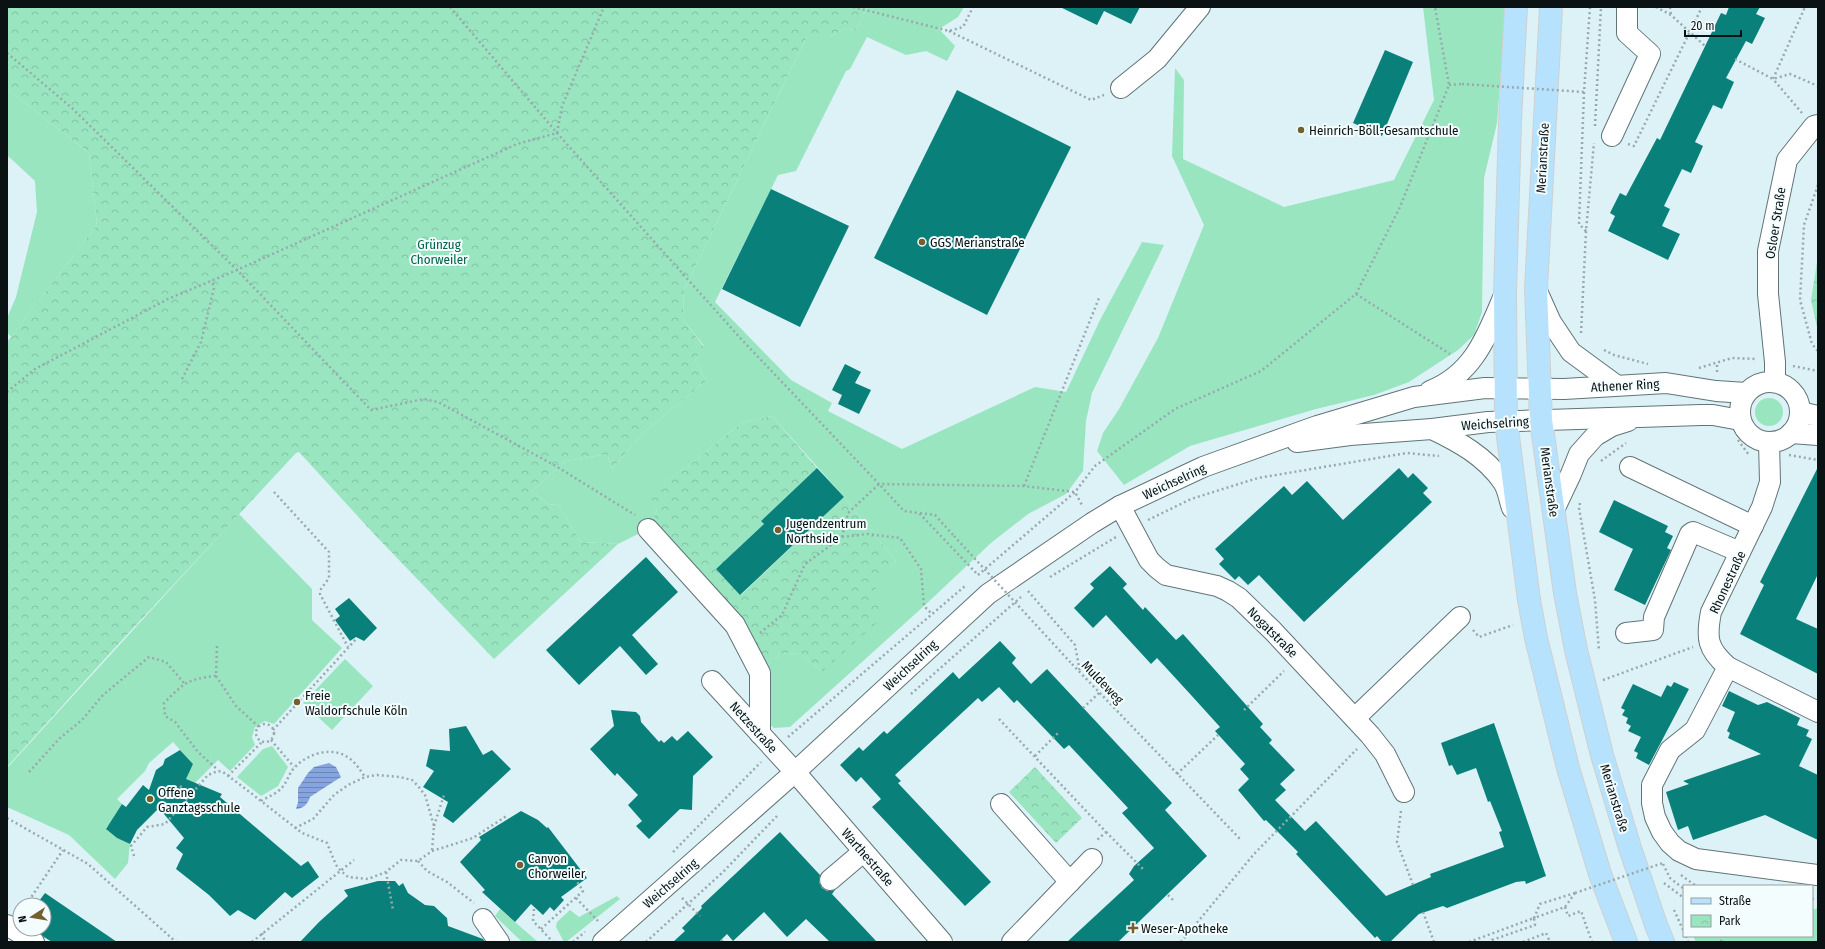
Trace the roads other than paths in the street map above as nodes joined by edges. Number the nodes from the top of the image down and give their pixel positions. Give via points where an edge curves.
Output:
1 (1200, 7) edge
2 (1516, 7) edge
3 (1551, 7) edge
4 (1628, 7) edge
5 (1121, 88) road end
6 (1816, 126) edge
7 (1600, 135) road end
8 (1536, 289) junction
9 (1504, 293) junction
10 (1775, 382) junction
11 (1616, 385) junction
12 (1504, 387) junction
13 (1539, 389) junction
14 (1746, 393) junction
15 (1414, 397) junction
16 (1809, 414) edge
17 (1643, 416) junction
18 (1541, 420) junction
19 (1740, 420) junction
20 (1506, 421) junction
21 (1432, 429) junction
22 (1791, 433) junction
23 (1818, 435) edge
24 (1257, 448) junction
25 (1769, 450) junction
26 (1630, 467) dead end
27 (1120, 506) junction
28 (1554, 510) junction
29 (1753, 526) junction
30 (648, 529) road end
31 (1520, 532) junction
32 (1740, 552) junction
33 (1460, 617) road end
34 (1626, 633) dead end
35 (1728, 667) junction
36 (712, 681) dead end
37 (1818, 712) edge
38 (1355, 718) junction
39 (760, 734) junction
40 (795, 772) junction
41 (1404, 792) road end
42 (1001, 804) dead end
43 (863, 852) junction
44 (1092, 859) road end
45 (1817, 875) dead end
46 (830, 880) dead end
47 (1070, 882) junction
48 (483, 919) road end
49 (7, 925) edge
50 (594, 932) edge
51 (34, 942) edge
52 (499, 942) edge
53 (942, 942) edge
54 (1012, 942) edge
55 (1626, 942) edge
56 (1664, 942) edge

1 - 5 street via 1157,59
2 - 9 main road
3 - 8 main road, Merianstraße
4 - 7 street via 1627,33 1650,54
6 - 10 street, Osloer Straße via 1787,160 1768,251 1768,294 1776,362
8 - 11 street via 1551,322 1571,352
8 - 13 main road, Merianstraße
9 - 12 main road
9 - 15 street via 1480,348 1468,366 1443,386
10 - 14 street via 1764,382
10 - 16 street via 1790,389
11 - 13 street, Athener Ring via 1564,390
11 - 14 street, Athener Ring via 1666,383
12 - 13 street, Athener Ring
12 - 15 street, Weichselring
12 - 20 main road
13 - 18 main road, Merianstraße
14 - 19 street via 1741,401
15 - 24 street, Weichselring via 1317,426
16 - 22 street via 1799,420
17 - 18 street
17 - 19 street via 1714,415
17 - 28 street via 1612,426 1595,436 1579,454
18 - 20 street, Weichselring
18 - 28 main road, Merianstraße
19 - 25 street via 1751,436
20 - 21 street, Weichselring
20 - 31 main road
21 - 24 street, Weichselring via 1350,435
21 - 31 street via 1461,442 1481,458 1504,483
22 - 23 street
22 - 25 street
24 - 27 street, Weichselring via 1203,467
25 - 29 street, Rhonestraße via 1770,482
26 - 29 street
27 - 38 street, Nogatstraße via 1157,568 1166,575 1228,590 1239,598
27 - 40 street, Weichselring via 988,594
28 - 56 main road, Merianstraße via 1565,593 1576,650 1602,756 1630,848
29 - 32 street, Rhonestraße
30 - 39 street via 735,625 746,645 760,673
31 - 55 main road via 1536,638 1568,768 1600,874
32 - 34 street via 1693,532 1690,534 1654,617 1653,630
32 - 35 street, Rhonestraße via 1712,612 1708,630 1708,641 1719,659
33 - 38 street
35 - 37 street
35 - 45 street via 1695,730 1670,750 1652,785 1655,817 1670,843 1679,851 1696,859
36 - 39 street, Netzestraße
38 - 41 street, Nogatstraße via 1385,754
39 - 40 street, Netzestraße
40 - 43 street, Warthestraße
40 - 50 street, Weichselring via 669,885
42 - 47 street
43 - 46 street
43 - 53 street, Warthestraße
44 - 47 street
47 - 54 street
48 - 52 street
49 - 51 street

